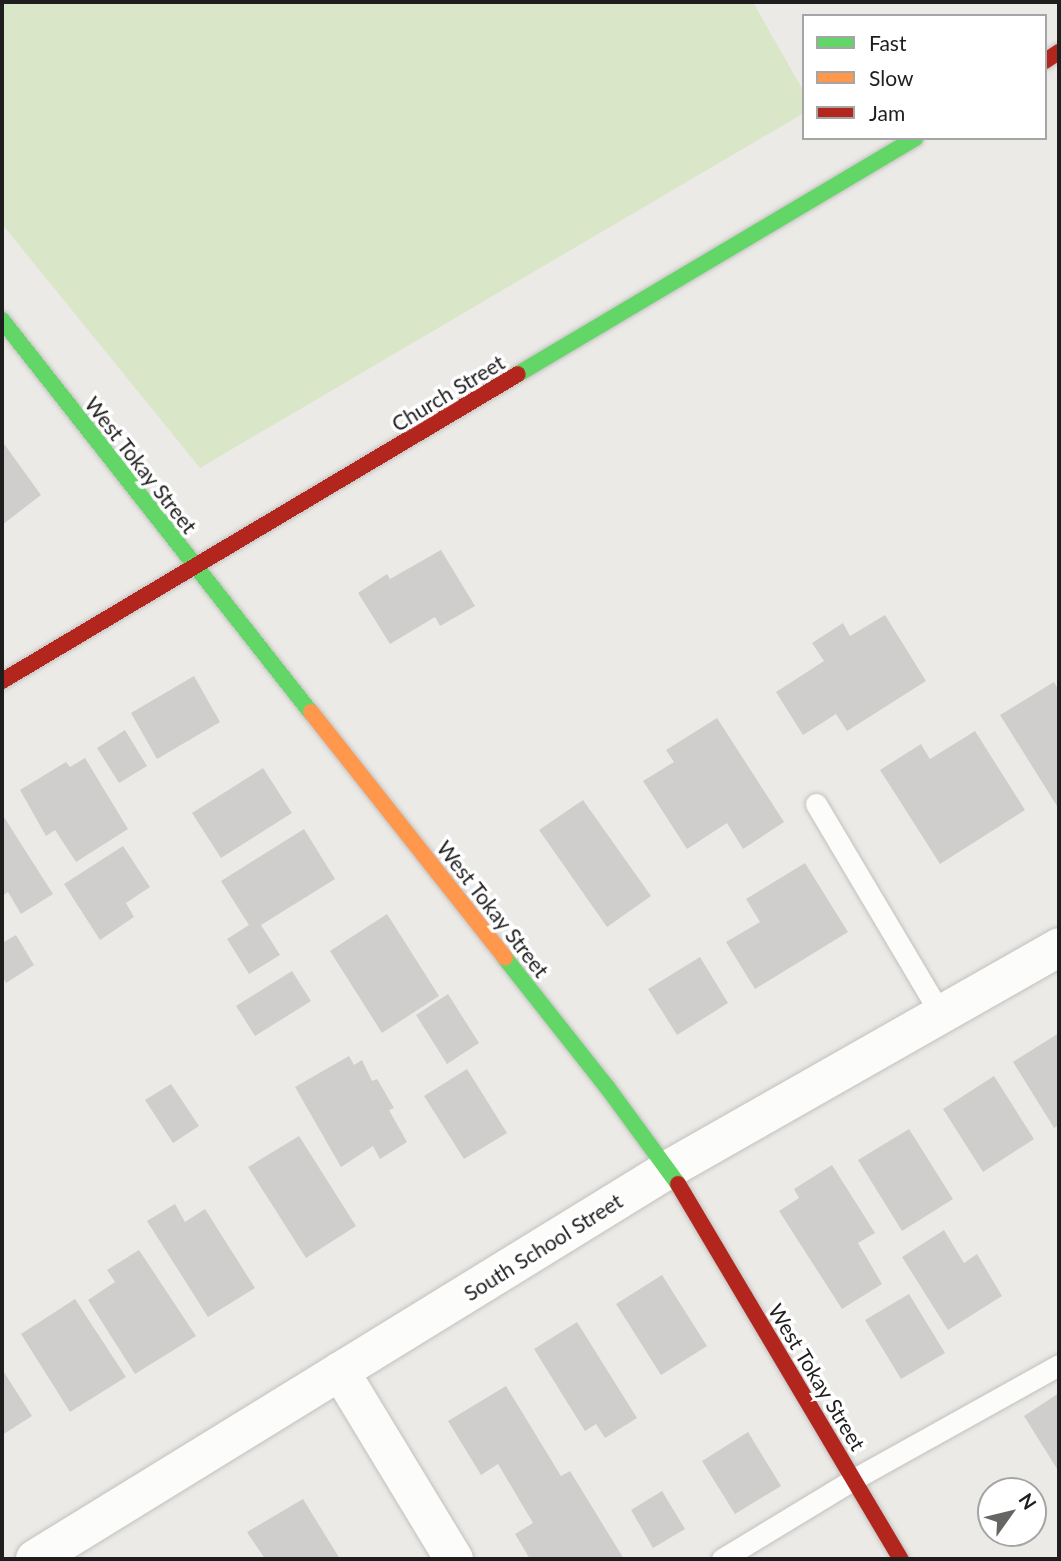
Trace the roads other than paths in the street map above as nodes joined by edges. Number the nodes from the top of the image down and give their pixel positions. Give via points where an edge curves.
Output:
1 (912, 140) edge
2 (2, 320) edge
3 (195, 568) junction
4 (2, 681) edge
5 (816, 804) dead end
6 (1059, 947) edge
7 (942, 1016) junction
8 (668, 1169) junction
9 (1059, 1365) edge
10 (340, 1371) junction
11 (854, 1479) junction
12 (35, 1559) edge
13 (454, 1559) edge
14 (722, 1559) edge
15 (901, 1559) edge

1 - 3 street, Church Street
2 - 3 street, West Tokay Street
3 - 4 street, Church Street
3 - 8 street, West Tokay Street
5 - 7 lane
6 - 7 street, South School Street
7 - 8 street, South School Street
8 - 10 street, South School Street
8 - 11 street, West Tokay Street
9 - 11 lane
10 - 12 street, South School Street
10 - 13 street
11 - 14 lane
11 - 15 street, West Tokay Street

